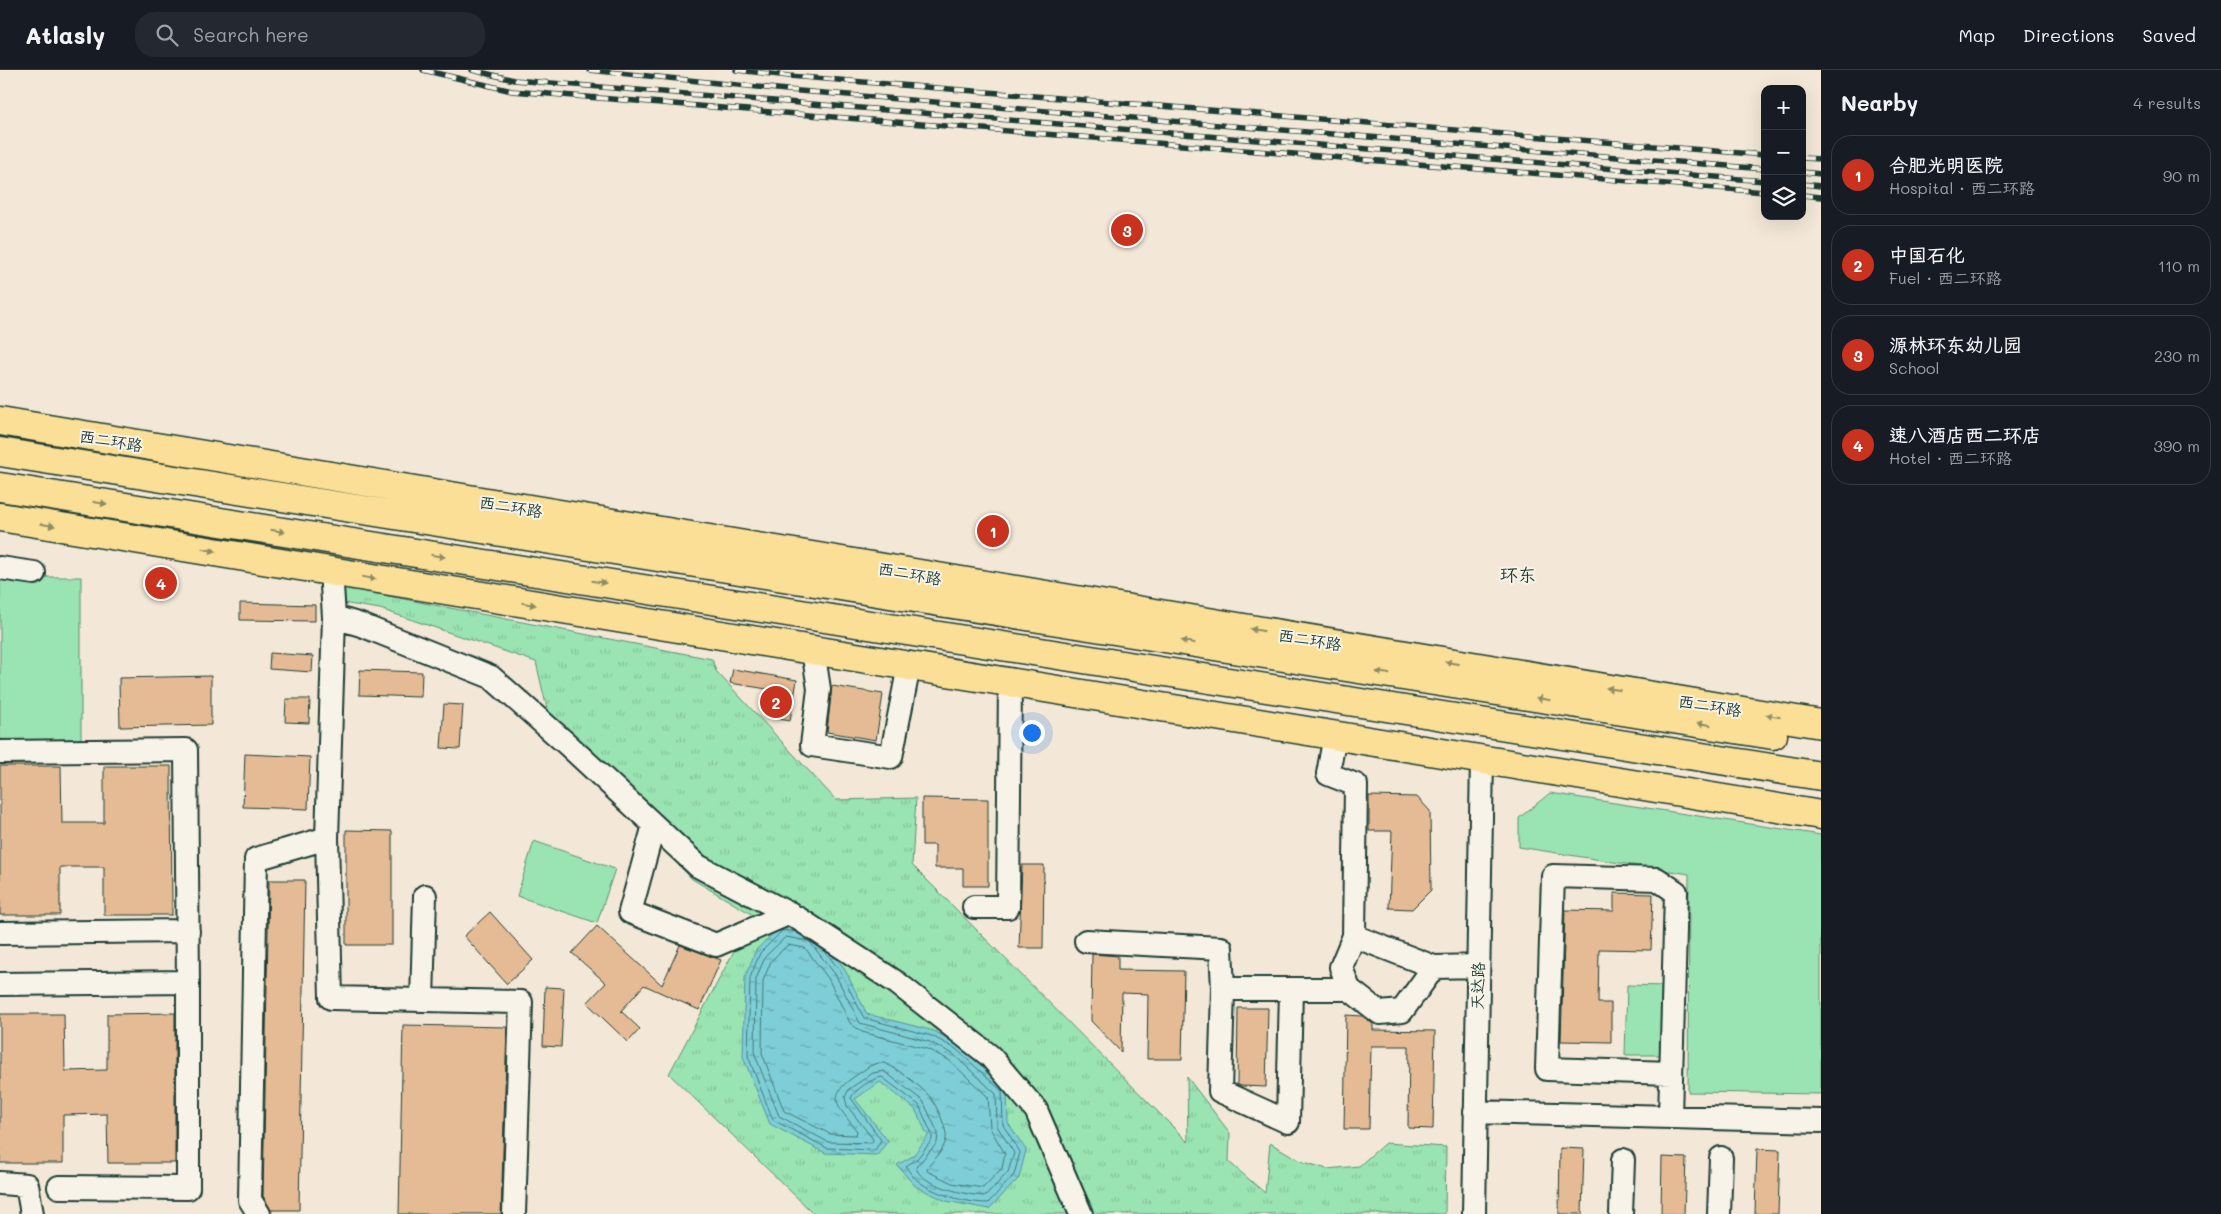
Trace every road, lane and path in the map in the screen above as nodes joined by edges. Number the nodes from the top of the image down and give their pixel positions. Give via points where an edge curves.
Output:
1 (0, 421) edge
2 (0, 452) edge
3 (0, 487) edge
4 (0, 517) edge
5 (0, 568) edge
6 (331, 570) junction
7 (34, 573) dead end
8 (334, 617) junction
9 (813, 650) junction
10 (910, 666) junction
11 (1010, 682) junction
12 (1821, 724) edge
13 (1335, 735) junction
14 (1821, 743) edge
15 (0, 752) edge
16 (1482, 759) junction
17 (1821, 776) edge
18 (1821, 815) edge
19 (654, 825) junction
20 (327, 838) junction
21 (425, 896) dead end
22 (974, 907) dead end
23 (790, 914) junction
24 (188, 931) junction
25 (0, 933) edge
26 (1354, 936) junction
27 (1086, 941) dead end
28 (1478, 966) junction
29 (1434, 967) junction
30 (188, 982) junction
31 (0, 984) edge
32 (1223, 989) junction
33 (1291, 989) junction
34 (1349, 989) junction
35 (422, 1000) junction
36 (1672, 1073) junction
37 (1475, 1112) junction
38 (1670, 1117) junction
39 (1821, 1121) edge
40 (1721, 1158) dead end
41 (1623, 1160) dead end
42 (0, 1183) edge
43 (59, 1187) dead end
44 (32, 1214) edge
45 (259, 1214) edge
46 (514, 1214) edge
47 (1080, 1214) edge
48 (1474, 1214) edge
49 (1620, 1214) edge
50 (1719, 1214) edge

12 -> 1 highway, 西二环路
14 -> 2 highway, 西二环路
3 -> 17 highway
4 -> 6 highway
5 - 7 street
6 - 8 street
6 -> 9 highway
8 - 19 street via 491,677
8 - 20 street
9 - 10 highway
9 - 10 street via 819,689 812,745 891,757
10 - 11 highway
11 - 13 highway
11 - 22 street via 1008,907
13 - 16 highway
13 - 26 street via 1328,774 1356,785
15 - 24 street via 186,750
16 - 18 highway
16 - 28 street, 天达路
19 - 23 street via 698,866
19 - 23 street via 630,912 716,945
20 - 35 street via 331,998
20 - 45 street via 256,859 250,1200
21 - 35 street
23 - 47 street via 898,983 990,1056 1036,1110
24 - 25 street
24 - 30 street
26 - 29 street
26 - 34 street via 1341,967
27 - 32 street via 1221,948
28 - 29 street
28 - 37 street, 天达路
29 - 34 street via 1402,1011 1380,1013
30 - 31 street
30 - 43 street via 188,1188
32 - 33 street
32 - 33 street via 1220,1091 1288,1122
33 - 34 street
35 - 46 street via 521,1002
36 - 36 street via 1676,892 1657,879 1553,876 1547,1069
36 - 38 street
37 - 38 street
37 - 48 street, 天达路
38 - 39 street
40 - 50 street
41 - 49 street
42 - 44 street via 27,1185

